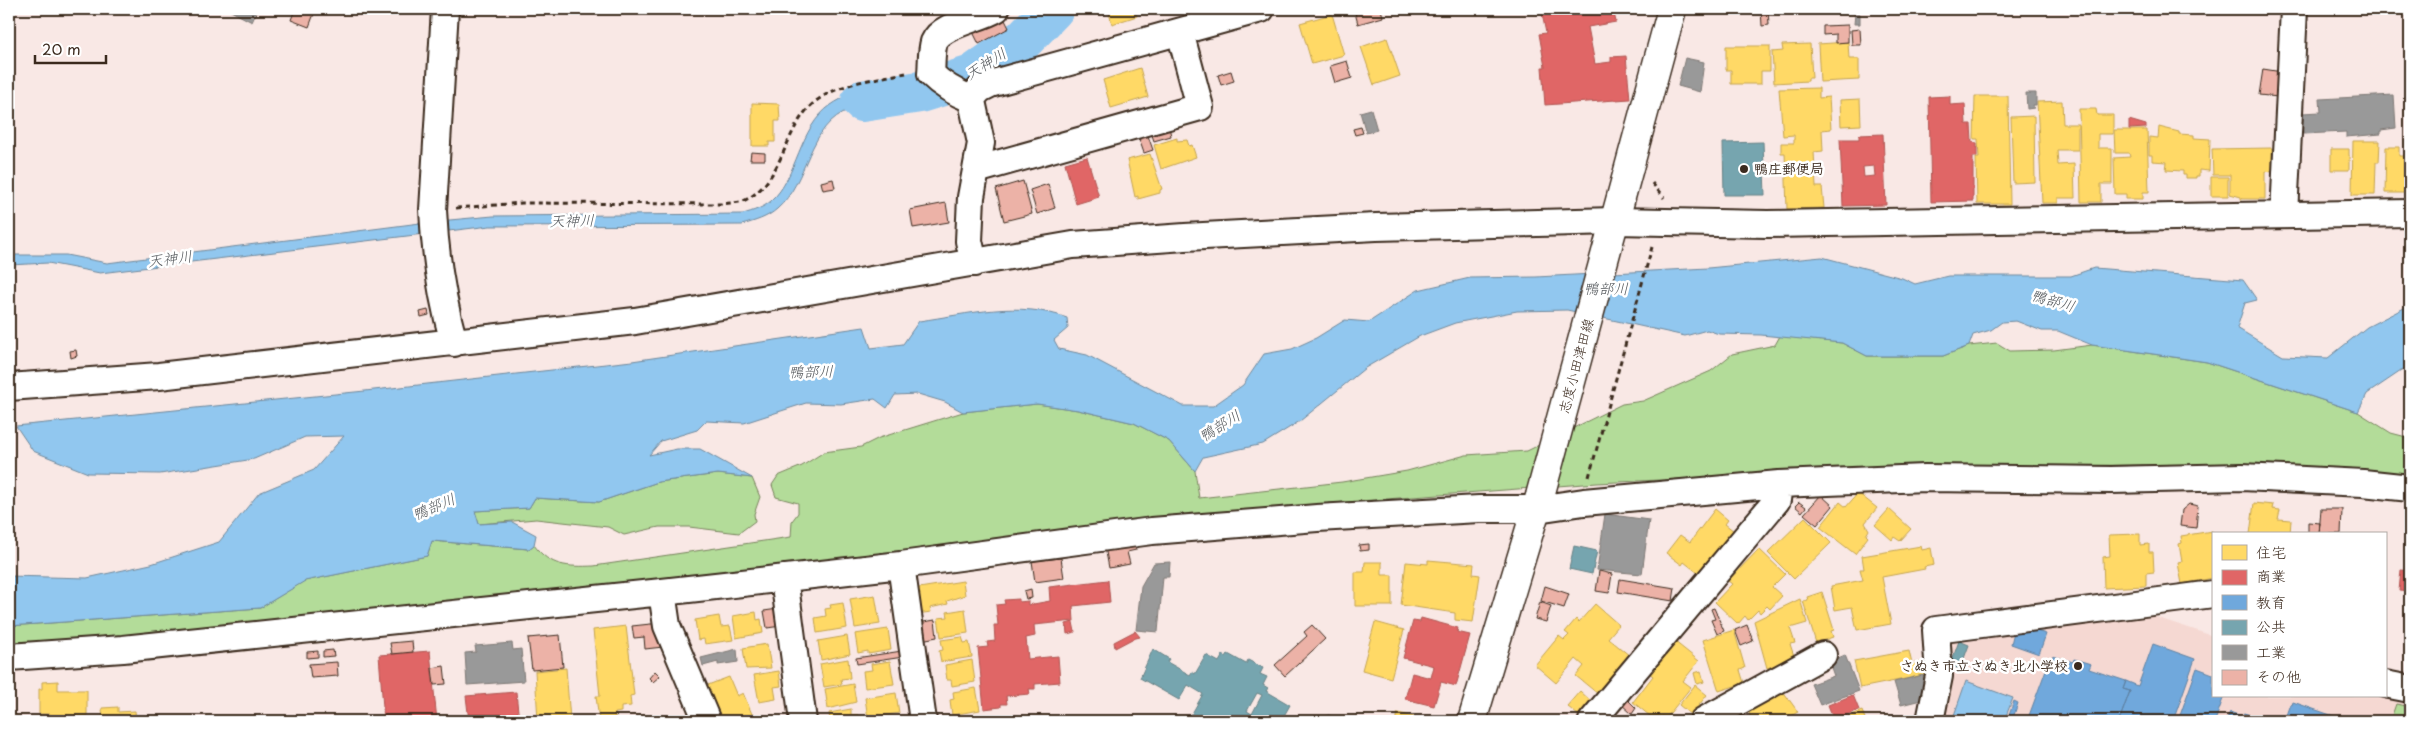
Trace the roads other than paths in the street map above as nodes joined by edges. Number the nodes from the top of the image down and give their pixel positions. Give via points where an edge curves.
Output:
1 (445, 9) edge
2 (996, 9) edge
3 (1261, 9) edge
4 (1672, 9) edge
5 (2294, 9) edge
6 (1182, 41) junction
7 (957, 93) junction
8 (976, 170) junction
9 (2410, 213) edge
10 (2284, 215) junction
11 (1612, 232) junction
12 (974, 263) junction
13 (454, 343) junction
14 (9, 387) edge
15 (1779, 484) junction
16 (2410, 488) edge
17 (1538, 502) junction
18 (901, 565) junction
19 (784, 578) junction
20 (662, 592) junction
21 (2212, 594) edge
22 (1823, 655) dead end
23 (9, 656) edge
24 (2386, 684) edge
25 (2410, 689) edge
26 (707, 721) edge
27 (803, 721) edge
28 (922, 721) edge
29 (1472, 721) edge
30 (1592, 721) edge
31 (1703, 721) edge
32 (1930, 721) edge

1 - 13 street via 433,220 442,302
2 - 7 street via 943,31 934,42
3 - 6 street
4 - 11 main road, 志度小田津田線
5 - 10 street
6 - 7 street
6 - 8 street via 1200,107
7 - 8 street via 981,143
8 - 12 street via 969,240
9 - 10 street
10 - 11 street via 1767,224
11 - 12 street via 1376,227 1073,245
11 - 17 main road, 志度小田津田線
12 - 13 street via 635,322
13 - 14 street via 159,376
15 - 16 street via 1925,478 2112,480 2242,477
15 - 17 street via 1584,502
15 - 30 street via 1777,500
17 - 18 street via 1479,509 1152,531
17 - 29 main road, 志度小田津田線
18 - 19 street
18 - 28 street
19 - 20 street
19 - 27 street
20 - 23 street via 123,649
20 - 26 street via 667,626
21 - 32 street via 1936,630 1939,676
22 - 31 street
24 - 25 street

